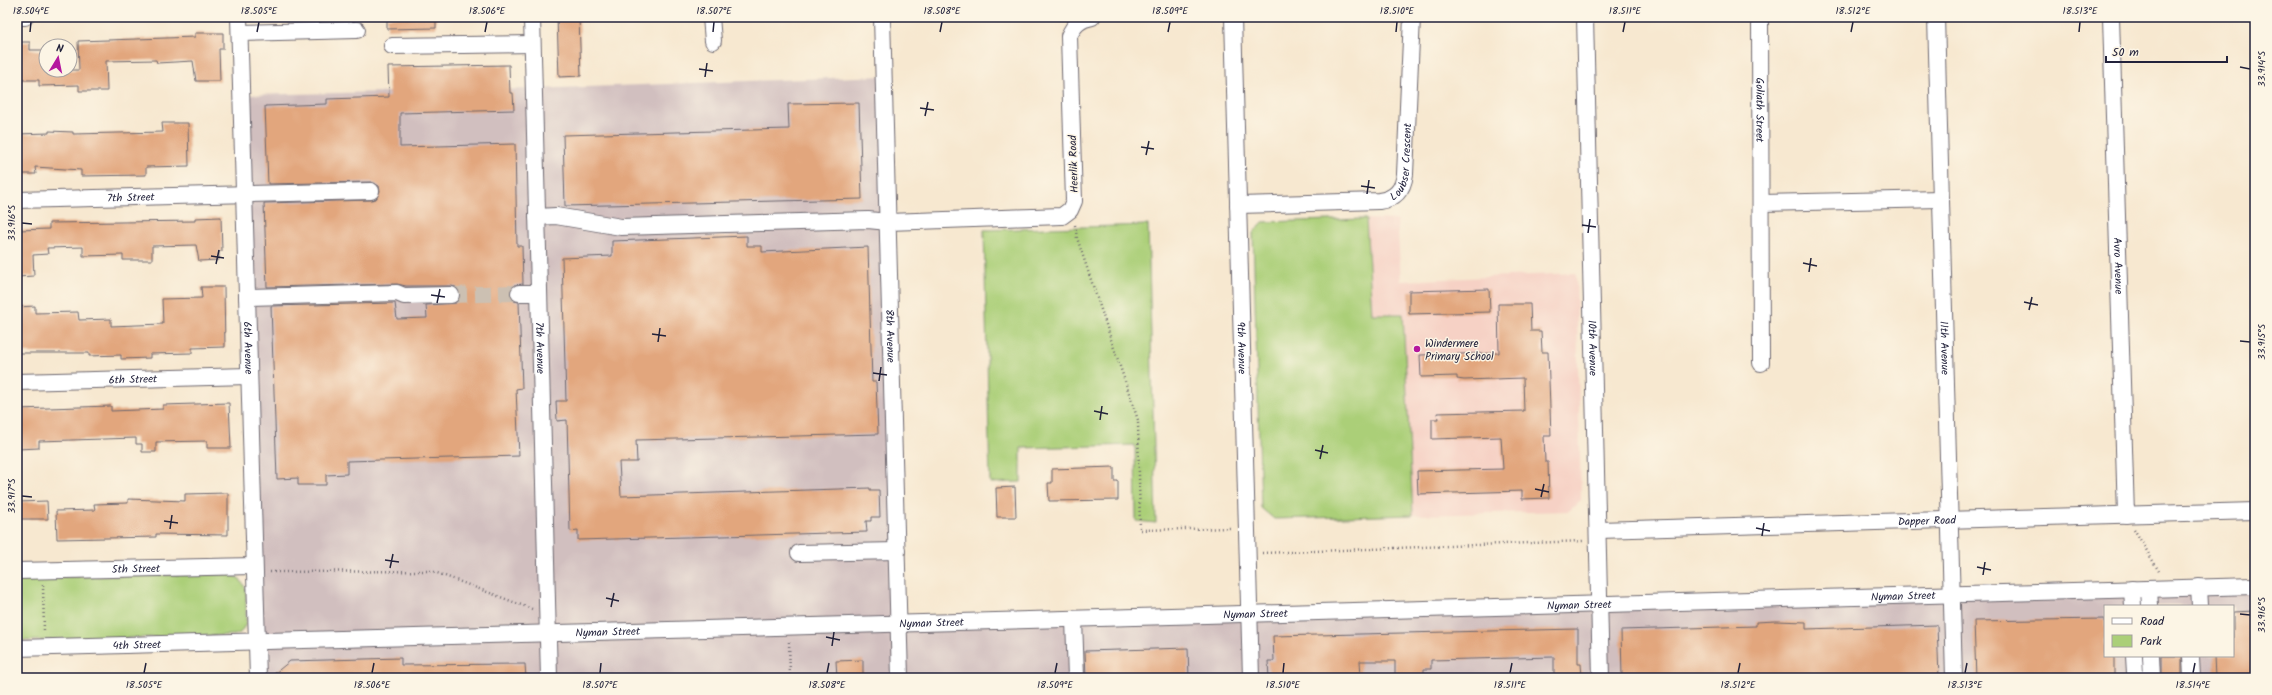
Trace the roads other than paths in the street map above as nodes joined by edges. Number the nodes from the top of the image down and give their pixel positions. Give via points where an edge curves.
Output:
1 (17, 17) edge
2 (25, 17) edge
3 (532, 17) edge
4 (711, 17) edge
5 (882, 17) edge
6 (1092, 17) edge
7 (1233, 17) edge
8 (1412, 17) edge
9 (1585, 17) edge
10 (1760, 17) edge
11 (1936, 17) edge
12 (2111, 17) edge
13 (240, 25) edge
14 (357, 30) dead end
15 (713, 42) dead end
16 (532, 44) junction
17 (392, 46) dead end
18 (371, 191) dead end
19 (244, 194) junction
20 (1941, 198) junction
21 (17, 200) edge
22 (1761, 203) junction
23 (1238, 205) junction
24 (537, 217) junction
25 (888, 222) junction
26 (519, 293) tunnel mouth
27 (539, 293) junction
28 (451, 295) tunnel mouth
29 (247, 297) junction
30 (1761, 363) dead end
31 (249, 376) junction
32 (17, 382) edge
33 (2255, 512) edge
34 (2126, 515) junction
35 (1950, 521) junction
36 (1599, 535) junction
37 (897, 551) junction
38 (799, 553) dead end
39 (254, 569) junction
40 (17, 571) edge
41 (2255, 586) edge
42 (2199, 587) junction
43 (2132, 589) junction
44 (2149, 589) junction
45 (1952, 593) junction
46 (1599, 604) junction
47 (2133, 605) edge
48 (2150, 605) edge
49 (2200, 605) edge
50 (1249, 614) junction
51 (1074, 619) junction
52 (899, 624) junction
53 (548, 633) junction
54 (256, 642) junction
55 (17, 648) edge
56 (2134, 657) edge
57 (2151, 657) edge
58 (2191, 657) edge
59 (258, 678) edge
60 (549, 678) edge
61 (900, 678) edge
62 (1076, 678) edge
63 (1251, 678) edge
64 (1602, 678) edge
65 (1954, 678) edge
66 (2139, 678) edge
67 (2152, 678) edge
68 (2192, 678) edge

1 - 2 street
3 - 16 street, 7th Avenue
4 - 15 street
5 - 25 street, 8th Avenue
6 - 25 street, Heerlik Road via 1075,24 1069,36 1073,206 1067,214 1057,217
7 - 23 street, 9th Avenue
8 - 23 street, Loubser Crescent via 1405,174 1400,191 1391,198 1379,201
9 - 36 street, 10th Avenue
10 - 22 street, Goliath Street
11 - 20 street, 11th Avenue
12 - 34 street, Avro Avenue
13 - 14 street
13 - 19 street, 6th Avenue
16 - 17 street
16 - 24 street, 7th Avenue
18 - 19 street, 7th Street
19 - 21 street, 7th Street
19 - 29 street, 6th Avenue
20 - 22 street
20 - 35 street, 11th Avenue
22 - 30 street, Goliath Street
23 - 50 street, 9th Avenue
24 - 25 street, Heerlik Road via 556,216 621,227 868,220
24 - 27 street, 7th Avenue
25 - 37 street, 8th Avenue
26 - 27 street
27 - 53 street, 7th Avenue
28 - 29 street via 404,296 396,293
29 - 31 street, 6th Avenue
31 - 32 street, 6th Street
31 - 39 street, 6th Avenue
33 - 34 street, Dapper Road
34 - 35 street, Dapper Road
35 - 36 street, Dapper Road
35 - 45 street, 11th Avenue
36 - 46 street, 10th Avenue
37 - 38 street
37 - 52 street, 8th Avenue
39 - 40 street, 5th Street
39 - 54 street, 6th Avenue
41 - 42 street, Nyman Street
42 - 44 street, Nyman Street
42 - 49 street
43 - 44 street, Nyman Street
43 - 45 street, Nyman Street
43 - 47 street
44 - 48 street
45 - 46 street, Nyman Street
45 - 65 street, 11th Avenue
46 - 50 street, Nyman Street
46 - 64 street, 10th Avenue
50 - 51 street, Nyman Street
50 - 63 street, 9th Avenue
51 - 52 street, Nyman Street
51 - 62 street
52 - 53 street, Nyman Street
52 - 61 street, 8th Avenue
53 - 54 street, Nyman Street
53 - 60 street, 7th Avenue
54 - 55 street, 4th Street
54 - 59 street, 6th Avenue
56 - 66 street via 2135,673
57 - 67 street
58 - 68 street

